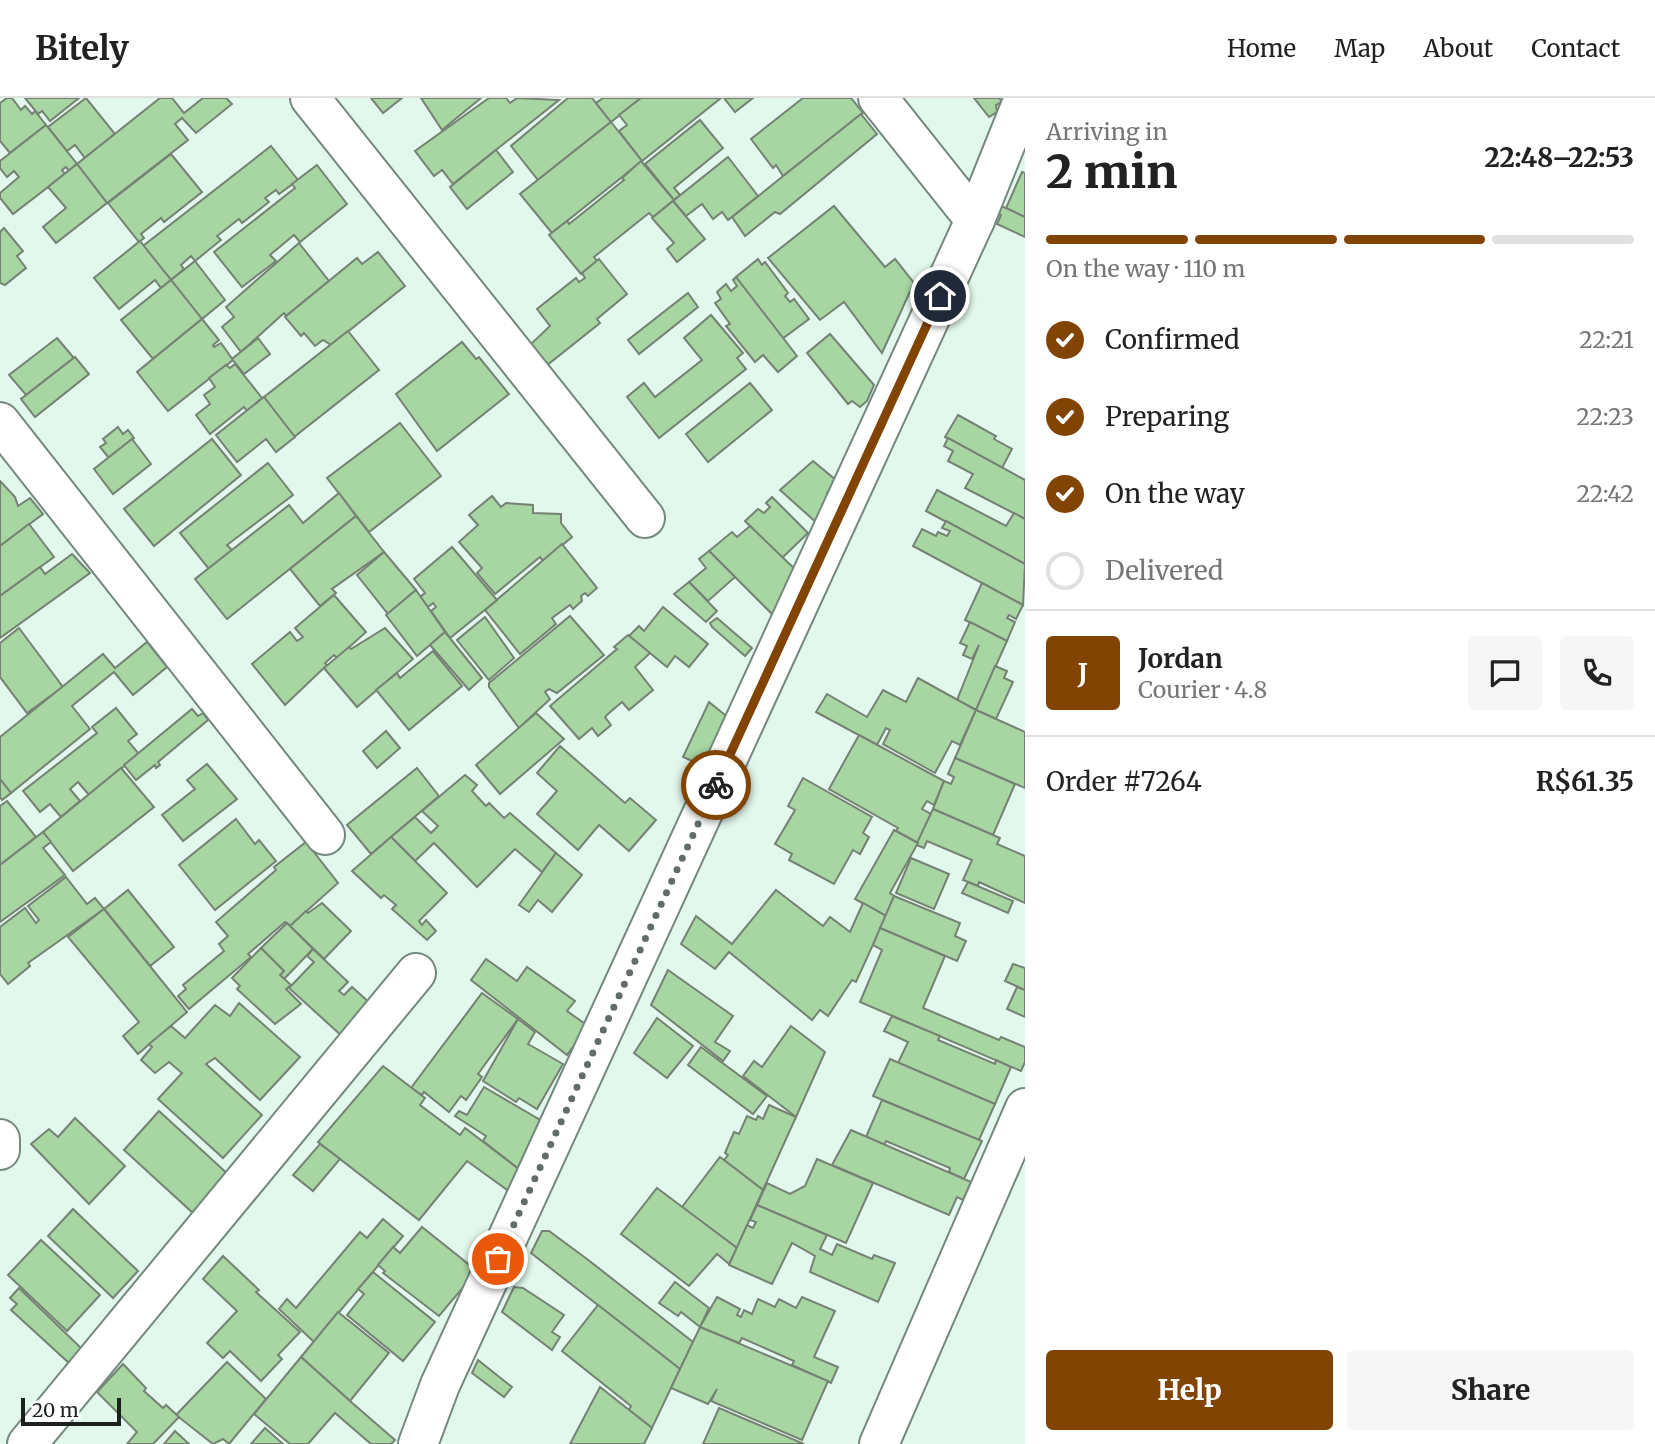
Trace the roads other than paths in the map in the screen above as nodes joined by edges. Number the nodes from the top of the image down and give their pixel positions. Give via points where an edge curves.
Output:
1 (310, 98) edge
2 (878, 98) edge
3 (1024, 98) edge
4 (975, 220) junction
5 (0, 422) edge
6 (645, 518) dead end
7 (325, 835) dead end
8 (416, 973) dead end
9 (1025, 1108) edge
10 (0, 1139) edge
11 (0, 1150) edge
12 (27, 1444) edge
13 (418, 1444) edge
14 (879, 1444) edge

1 - 6 street
2 - 4 street
3 - 4 street
4 - 13 street via 440,1385
5 - 7 street
8 - 12 street
9 - 14 street
10 - 11 street

